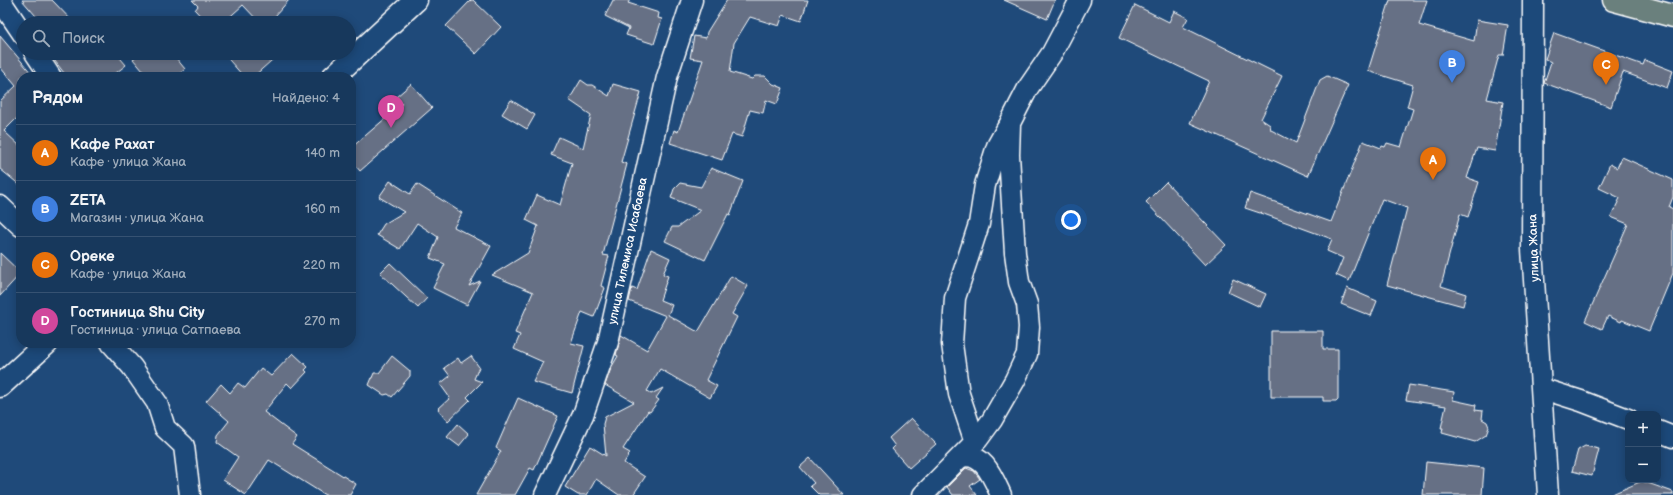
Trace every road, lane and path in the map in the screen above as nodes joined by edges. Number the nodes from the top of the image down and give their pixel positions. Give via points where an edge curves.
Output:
1 (0, 0) edge
2 (416, 0) edge
3 (692, 0) edge
4 (1080, 0) edge
5 (1533, 0) edge
6 (1614, 0) edge
7 (1662, 9) edge
8 (16, 24) edge
9 (356, 56) edge
10 (40, 60) edge
11 (351, 60) edge
12 (48, 72) edge
13 (338, 72) edge
14 (1010, 123) junction
15 (0, 206) edge
16 (16, 221) edge
17 (42, 348) edge
18 (115, 348) edge
19 (0, 386) edge
20 (1543, 388) junction
21 (1625, 419) edge
22 (1661, 433) edge
23 (1673, 438) edge
24 (975, 442) junction
25 (961, 457) junction
26 (190, 495) edge
27 (545, 495) edge
28 (923, 495) edge
29 (1001, 495) edge
30 (1548, 495) edge

1 - 8 street
2 - 9 street
3 - 27 street, улица Тилемиса Исабаева via 667,77 608,342 583,415
4 - 14 street
5 - 20 street, улица Жана via 1532,249
6 - 7 main road
10 - 12 street
11 - 13 street
14 - 24 street via 997,146 985,185 978,224 955,298 952,344 959,394
14 - 24 street via 1009,155 1015,253 1019,282 1027,304 1027,354 992,420
15 - 16 street
17 - 19 street
18 - 26 street via 157,403 165,428 184,446
20 - 21 street
20 - 30 street, улица Жана
22 - 23 street
24 - 25 street
25 - 28 street
25 - 29 street via 968,455 979,458

